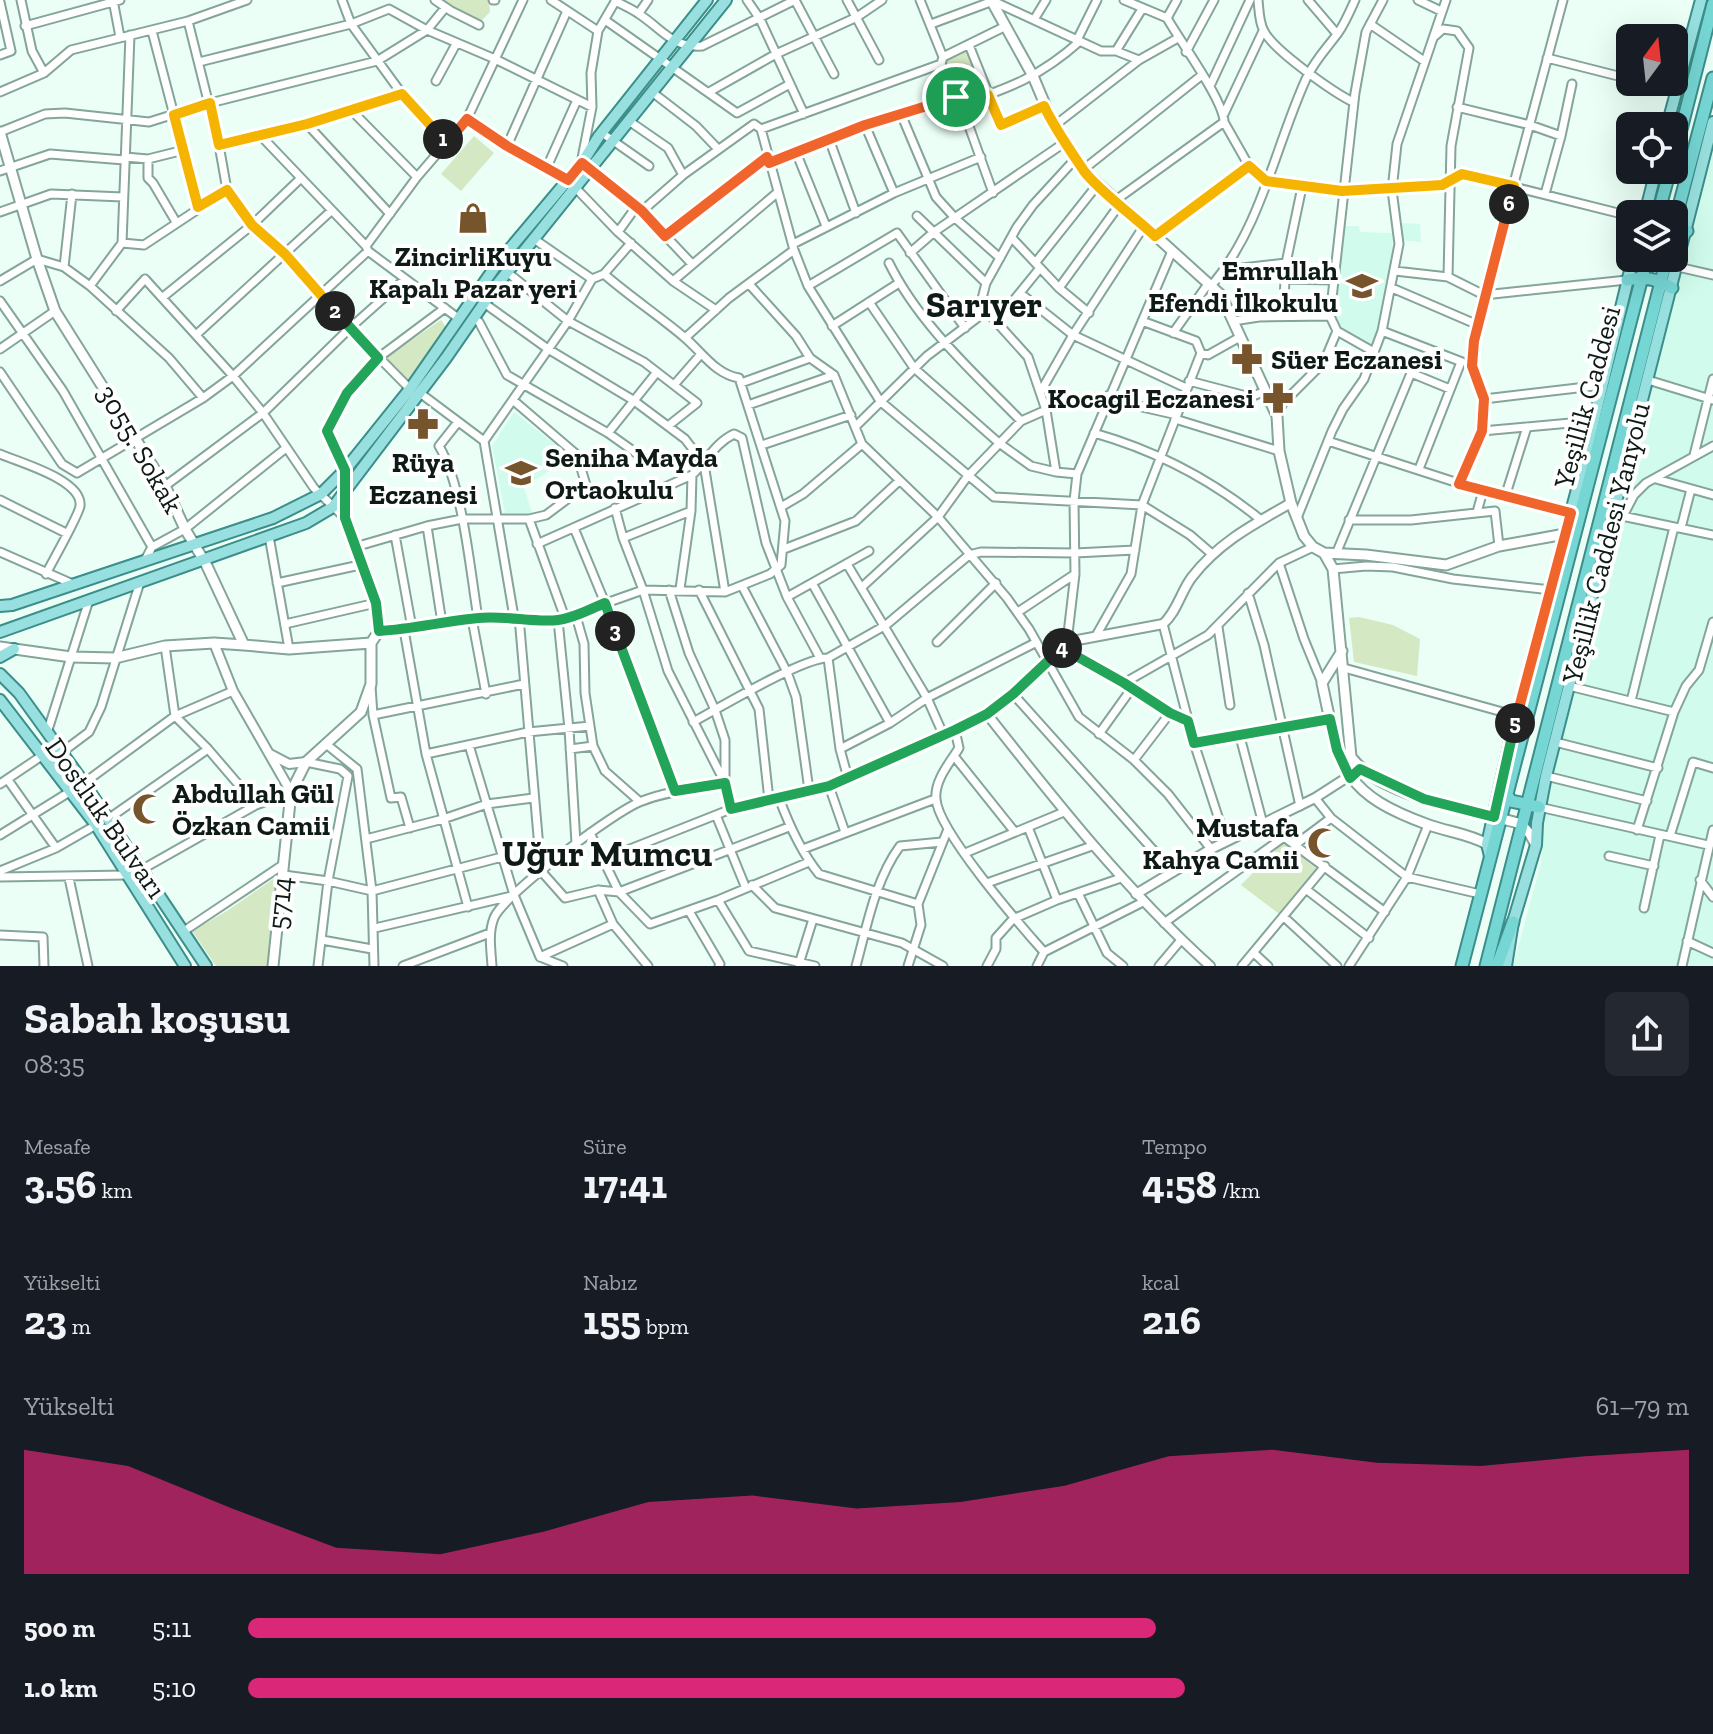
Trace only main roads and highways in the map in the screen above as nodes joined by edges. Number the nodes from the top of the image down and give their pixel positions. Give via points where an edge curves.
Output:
1 (707, 0) edge
2 (726, 0) edge
3 (993, 0) edge
4 (1701, 0) edge
5 (1713, 4) edge
6 (1713, 78) edge
7 (1671, 112) edge
8 (1685, 112) edge
9 (1713, 122) edge
10 (0, 132) edge
11 (1710, 146) edge
12 (587, 166) junction
13 (572, 184) junction
14 (1681, 200) edge
15 (1688, 227) edge
16 (1629, 272) edge
17 (1644, 272) edge
18 (1663, 272) edge
19 (1677, 272) edge
20 (1643, 276) junction
21 (1627, 280) junction
22 (1661, 281) junction
23 (1672, 288) junction
24 (415, 391) junction
25 (345, 470) junction
26 (345, 492) junction
27 (1565, 534) junction
28 (194, 543) junction
29 (1324, 553) junction
30 (1366, 555) junction
31 (203, 559) junction
32 (1366, 566) road end
33 (0, 606) edge
34 (0, 632) edge
35 (371, 643) junction
36 (244, 645) junction
37 (0, 647) edge
38 (14, 649) junction
39 (1342, 651) junction
40 (0, 657) edge
41 (0, 674) edge
42 (0, 700) edge
43 (1504, 789) junction
44 (1526, 804) junction
45 (1539, 807) junction
46 (1497, 818) junction
47 (1521, 824) junction
48 (1536, 845) junction
49 (1489, 850) junction
50 (1513, 922) junction
51 (185, 966) edge
52 (206, 966) edge
53 (273, 966) edge
54 (1462, 966) edge
55 (1486, 966) edge
56 (1497, 966) edge
57 (1506, 966) edge

1 - 12 main road via 602,133
2 - 12 main road
3 - 29 main road via 1054,126 1084,169 1221,295 1277,416 1279,451 1304,536
4 - 7 main road
5 - 8 highway
6 - 14 highway
9 - 11 main road, Yeşillik Caddesi Yanyolu
10 - 28 main road, 3055. Sokak via 55,311 165,486
11 - 15 main road, Yeşillik Caddesi Yanyolu
12 - 13 main road
13 - 24 main road
13 - 24 main road via 497,264
16 - 21 main road, Yeşillik Caddesi Yanyolu
17 - 20 highway, Yeşillik Caddesi
18 - 22 highway, Yeşillik Caddesi
19 - 23 main road, Yeşillik Caddesi Yanyolu
20 - 21 highway
20 - 22 highway
20 - 43 highway, Yeşillik Caddesi
21 - 27 main road, Yeşillik Caddesi Yanyolu
22 - 23 highway
22 - 44 highway, Yeşillik Caddesi
23 - 45 main road, Yeşillik Caddesi Yanyolu via 1618,515
24 - 25 main road
24 - 26 main road
25 - 26 main road
25 - 28 main road via 320,494 273,518
26 - 31 main road via 333,507 306,523
26 - 35 main road via 345,518 376,603 379,631
27 - 30 main road via 1499,546 1446,565
27 - 43 main road, Yeşillik Caddesi Yanyolu via 1517,716
28 - 31 main road, 3055. Sokak
28 - 33 main road
29 - 30 main road
29 - 39 main road via 1333,569
30 - 32 main road
31 - 34 main road
31 - 36 main road, 3055. Sokak
35 - 36 main road via 289,649
35 - 53 main road, 5714 via 371,684 361,712 306,762 291,792
36 - 38 main road via 165,646 115,658
37 - 38 main road
38 - 40 main road
39 - 46 main road via 1348,747 1360,769 1424,799
39 - 49 main road via 1322,683 1337,750 1350,778 1378,803 1428,825 1475,837
41 - 52 main road, Dostluk Bulvarı via 84,783
42 - 51 main road, Dostluk Bulvarı via 96,825
43 - 44 highway via 1511,801
43 - 46 highway, Yeşillik Caddesi
44 - 45 highway
44 - 47 highway, Yeşillik Caddesi
45 - 48 main road, Yeşillik Caddesi Yanyolu
46 - 47 main road
46 - 49 highway, Yeşillik Caddesi
47 - 48 main road
47 - 55 highway, Yeşillik Caddesi
48 - 50 main road, Yeşillik Caddesi Yanyolu
49 - 54 highway, Yeşillik Caddesi
50 - 56 highway
50 - 57 main road, Yeşillik Caddesi Yanyolu

